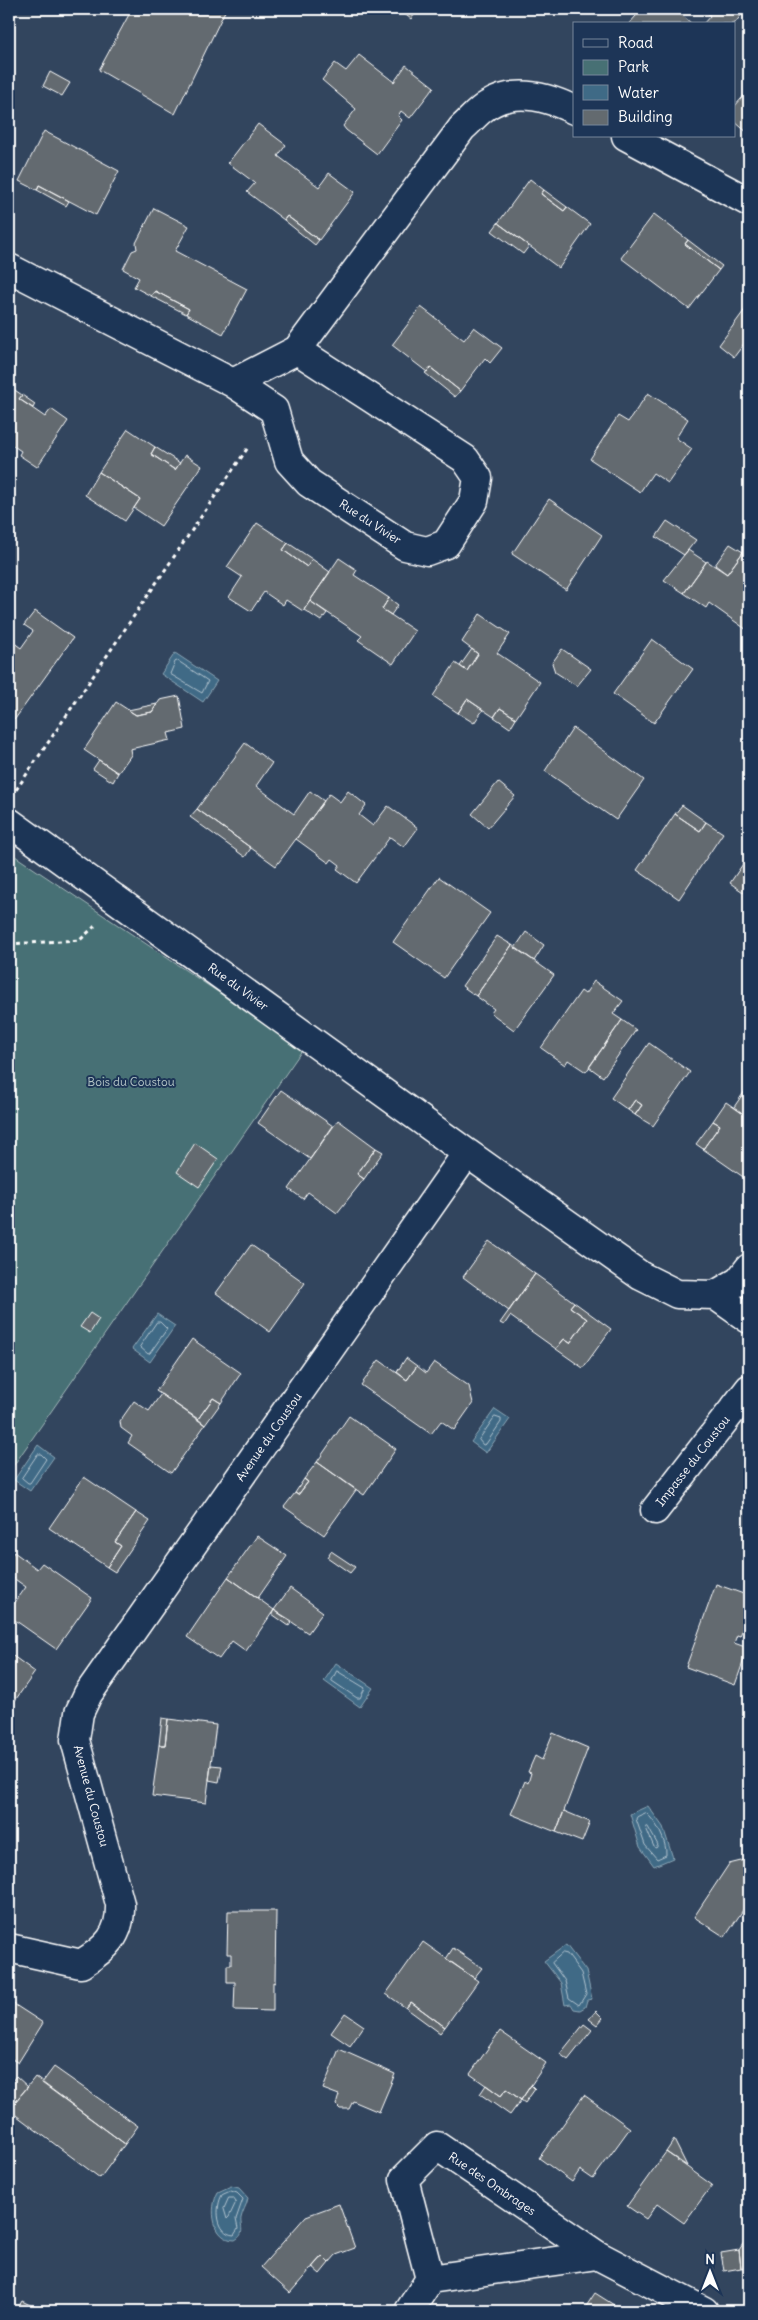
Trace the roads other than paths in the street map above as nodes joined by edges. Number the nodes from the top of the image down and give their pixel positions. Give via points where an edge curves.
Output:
1 (573, 110) edge
2 (630, 138) edge
3 (749, 202) edge
4 (9, 268) edge
5 (297, 350) junction
6 (233, 383) junction
7 (9, 822) edge
8 (467, 1152) junction
9 (749, 1268) edge
10 (715, 1295) junction
11 (749, 1319) edge
12 (749, 1389) edge
13 (655, 1510) dead end
14 (9, 1948) edge
15 (596, 2255) junction
16 (430, 2279) junction
17 (408, 2311) edge
18 (704, 2311) edge

1 - 5 street via 534,95 512,96 488,105 462,128
2 - 3 street
4 - 6 street
5 - 6 street
5 - 6 street, Rue du Vivier via 465,459 478,478 474,501 446,544 427,551 405,546 309,483 289,461 274,410
7 - 8 street, Rue du Vivier
8 - 10 street via 641,1276 678,1294
8 - 14 street, Avenue du Coustou via 79,1713 76,1740 120,1904 120,1919 113,1937 100,1952 81,1964
9 - 10 street via 739,1281
10 - 11 street
12 - 13 street, Impasse du Coustou
15 - 16 street
15 - 16 street, Rue des Ombrages via 437,2146 404,2179
15 - 18 street, Rue des Ombrages
16 - 17 street

